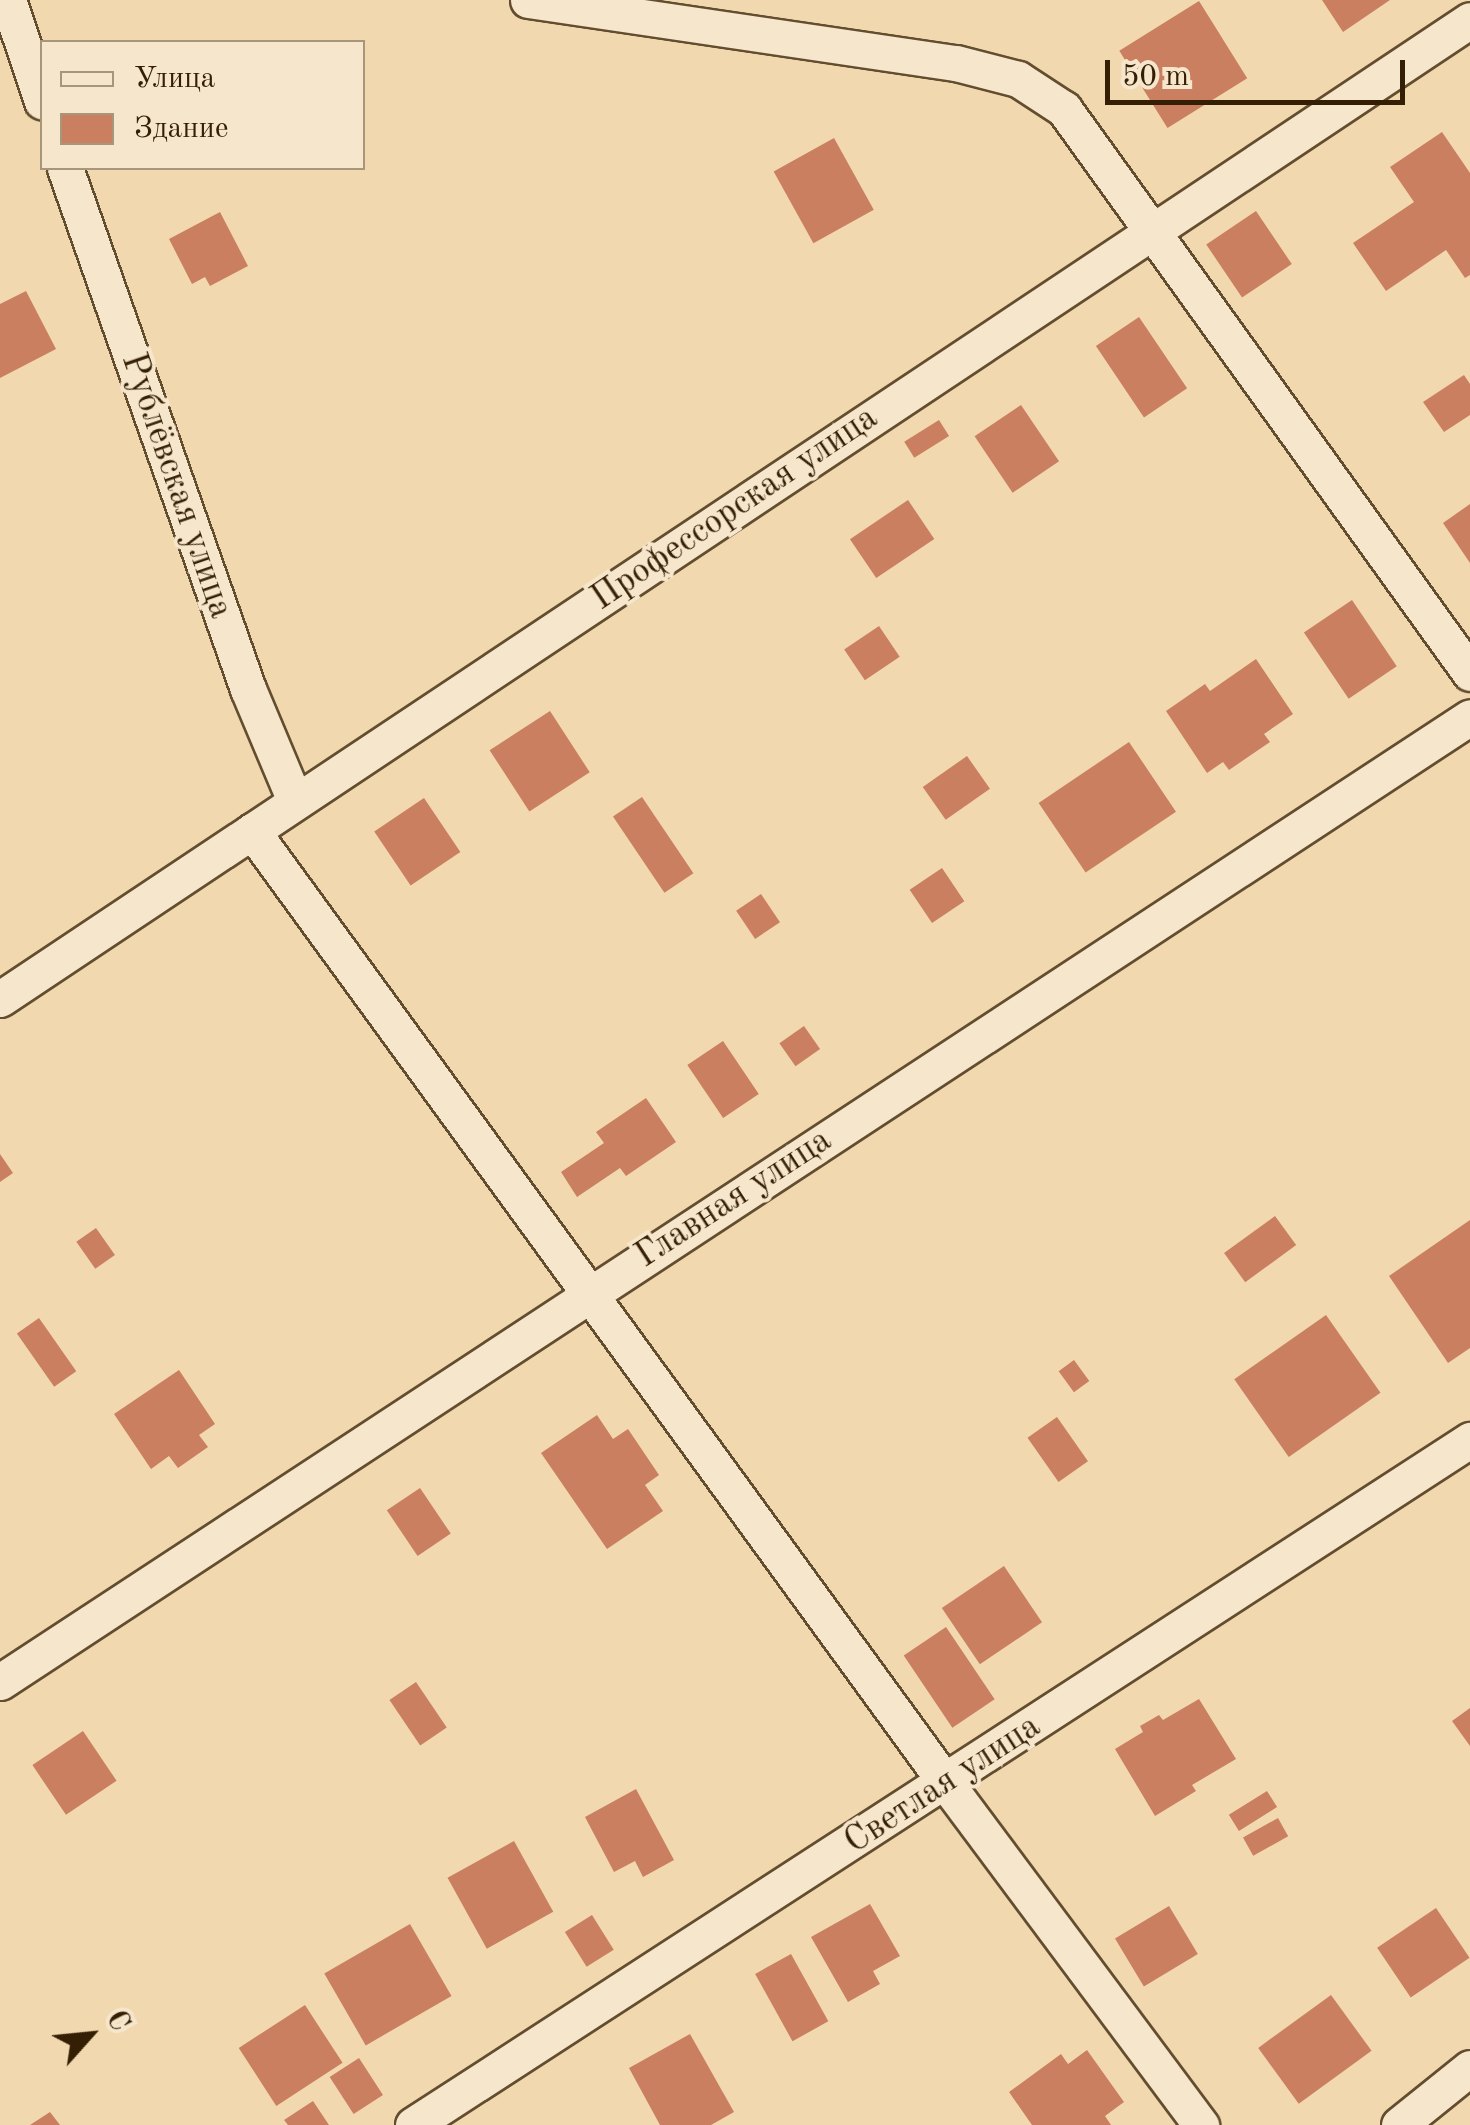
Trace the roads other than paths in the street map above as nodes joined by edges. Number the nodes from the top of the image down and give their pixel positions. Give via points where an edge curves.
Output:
1 (8, 0) edge
2 (528, 0) edge
3 (1470, 20) edge
4 (40, 95) edge
5 (66, 170) edge
6 (1156, 230) junction
7 (1470, 673) edge
8 (1470, 717) edge
9 (295, 801) junction
10 (252, 830) junction
11 (0, 998) edge
12 (590, 1293) junction
13 (1470, 1440) edge
14 (0, 1682) edge
15 (946, 1783) junction
16 (1470, 2068) edge
17 (412, 2125) edge
18 (1202, 2125) edge
19 (1399, 2125) edge

1 - 4 street
2 - 6 street via 956,63 1018,79 1064,109
3 - 6 street, Профессорская улица
5 - 9 street, Рублёвская улица via 248,689
6 - 7 street
6 - 9 street, Профессорская улица
8 - 12 street, Главная улица
9 - 10 street, Профессорская улица
10 - 11 street, Профессорская улица
10 - 12 street
12 - 14 street, Главная улица
12 - 15 street
13 - 15 street, Светлая улица
15 - 17 street, Светлая улица
15 - 18 street
16 - 19 street

